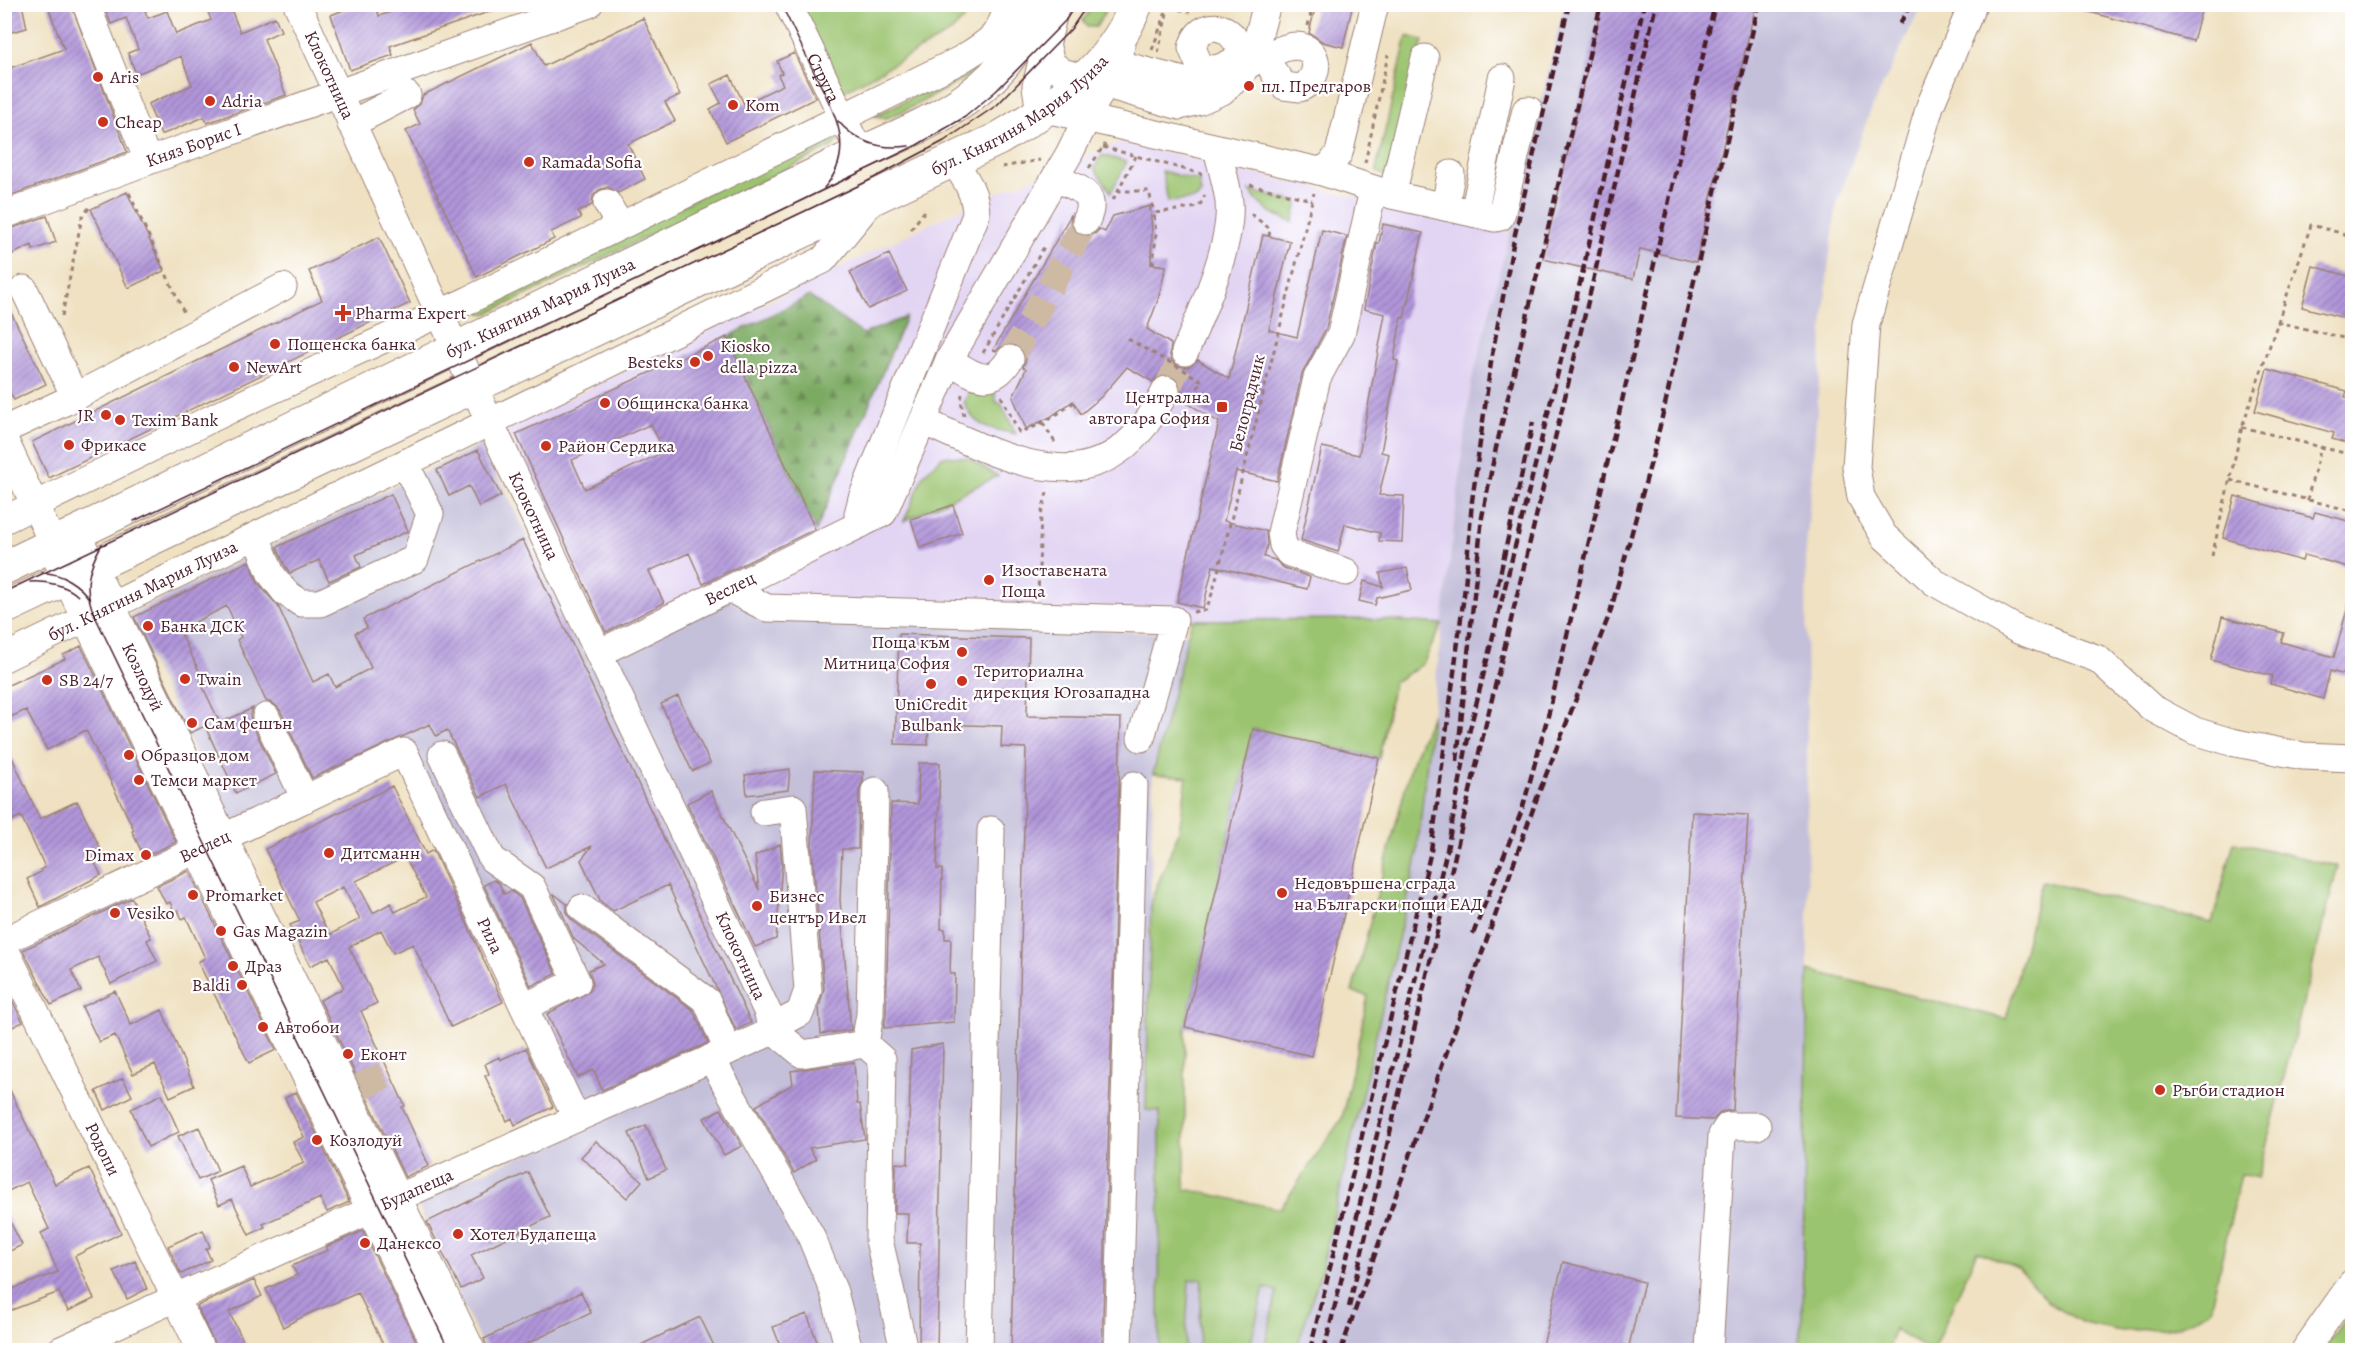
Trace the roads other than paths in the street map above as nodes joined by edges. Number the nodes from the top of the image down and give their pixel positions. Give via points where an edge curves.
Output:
1 (86, 4) edge
2 (297, 4) edge
3 (588, 4) edge
4 (788, 4) edge
5 (1008, 4) edge
6 (1035, 4) edge
7 (1056, 4) edge
8 (1267, 4) edge
9 (1375, 4) edge
10 (1973, 4) edge
11 (1133, 14) edge
12 (1046, 44) junction
13 (1425, 58) dead end
14 (1102, 76) junction
15 (1502, 78) dead end
16 (336, 94) junction
17 (407, 95) dead end
18 (1046, 109) junction
19 (1529, 110) dead end
20 (843, 117) junction
21 (1088, 118) junction
22 (351, 124) junction
23 (1207, 146) junction
24 (860, 153) junction
25 (147, 161) junction
26 (960, 170) junction
27 (1319, 171) junction
28 (1451, 174) dead end
29 (1066, 183) junction
30 (1375, 190) junction
31 (874, 198) junction
32 (1445, 207) junction
33 (1474, 213) junction
34 (4, 215) edge
35 (1097, 215) road end
36 (283, 287) dead end
37 (24, 289) dead end
38 (440, 312) junction
39 (457, 348) junction
40 (949, 360) junction
41 (1187, 363) tunnel mouth
42 (992, 370) road end
43 (474, 386) junction
44 (1166, 390) tunnel mouth
45 (75, 397) junction
46 (923, 421) junction
47 (490, 423) junction
48 (4, 430) edge
49 (4, 439) edge
50 (405, 463) junction
51 (36, 505) junction
52 (4, 520) edge
53 (861, 524) junction
54 (255, 536) junction
55 (64, 539) junction
56 (4, 568) edge
57 (80, 572) junction
58 (1346, 572) dead end
59 (730, 589) junction
60 (4, 608) edge
61 (99, 612) junction
62 (599, 653) junction
63 (4, 658) edge
64 (266, 717) dead end
65 (1141, 738) dead end
66 (404, 752) joint
67 (442, 755) dead end
68 (2352, 758) edge
69 (1134, 785) dead end
70 (875, 791) dead end
71 (305, 799) junction
72 (764, 812) dead end
73 (991, 831) dead end
74 (210, 843) junction
75 (582, 908) dead end
76 (4, 941) edge
77 (4, 947) edge
78 (524, 1007) junction
79 (771, 1028) junction
80 (865, 1044) junction
81 (719, 1054) junction
82 (576, 1118) junction
83 (1757, 1126) dead end
84 (384, 1204) junction
85 (2352, 1283) edge
86 (176, 1299) junction
87 (61, 1350) edge
88 (201, 1350) edge
89 (441, 1350) edge
90 (468, 1350) edge
91 (849, 1350) edge
92 (904, 1350) edge
93 (979, 1350) edge
94 (1118, 1350) edge
95 (1709, 1350) edge
96 (2305, 1350) edge

1 - 25 street
2 - 16 street, Клокотница
3 - 16 street, Княз Борис I
4 - 20 street, Струга
5 - 20 street via 1004,21 991,41
6 - 24 main road, бул. Княгиня Мария Луиза via 1006,64 978,90 952,110
7 - 12 street
8 - 14 street via 1250,66 1222,91
9 - 27 street via 1339,153 1330,166
10 - 68 street via 1930,106 1866,324 1856,467 1861,497 1884,536 1934,582 2018,630 2098,659 2152,708 2196,731 2231,742 2303,756
11 - 14 main road, бул. Княгиня Мария Луиза via 1106,58
12 - 14 street via 1055,68 1068,75
12 - 18 street via 1036,86 1038,100
13 - 30 street
14 - 18 main road, бул. Княгиня Мария Луиза
14 - 21 street, Веслец
15 - 33 street
16 - 22 street, Клокотница
16 - 25 street, Княз Борис I
17 - 22 street
18 - 21 street
18 - 26 main road, бул. Княгиня Мария Луиза via 998,139
19 - 33 street via 1503,212 1495,218
20 - 24 street, Струга
20 - 38 street via 614,214
21 - 23 street
21 - 29 street, Веслец via 1069,154
22 - 38 street, Клокотница
23 - 27 street
23 - 41 street via 1229,204 1224,243
24 - 39 main road, бул. Княгиня Мария Луиза
25 - 34 street, Княз Борис I
26 - 31 main road, бул. Княгиня Мария Луиза
26 - 53 street via 976,203 976,215 862,498 858,514
27 - 30 street
28 - 32 street
29 - 35 street via 1089,197
29 - 40 street, Веслец
30 - 32 street
30 - 58 street via 1341,334 1317,378 1281,533 1282,545 1289,553
31 - 43 main road, бул. Княгиня Мария Луиза
31 - 47 street, бул. Княгиня Мария Луиза via 823,260
32 - 33 street
36 - 45 street
37 - 45 street
38 - 39 street, Клокотница
38 - 51 street
39 - 43 street, Клокотница
39 - 55 main road, бул. Княгиня Мария Луиза
40 - 42 street
40 - 46 street, Веслец
43 - 47 street, Клокотница
43 - 57 main road, бул. Княгиня Мария Луиза
44 - 46 street via 1153,417 1130,444 1100,462 1078,468 1053,458 991,453
45 - 48 street
46 - 53 street, Веслец via 885,511
47 - 50 street, бул. Княгиня Мария Луиза
47 - 62 street, Клокотница
49 - 51 street, Козлодуй
50 - 54 street, бул. Княгиня Мария Луиза
50 - 54 street via 430,514 415,559 320,603 301,603 285,592 271,574
51 - 52 street
51 - 55 street, Козлодуй
53 - 59 street, Веслец
54 - 61 street, бул. Княгиня Мария Луиза
55 - 56 main road, бул. Княгиня Мария Луиза
55 - 57 main road, Козлодуй
57 - 60 main road, бул. Княгиня Мария Луиза
57 - 61 main road, Козлодуй
59 - 62 street, Веслец
59 - 65 street via 767,608 1174,620
61 - 63 street, бул. Княгиня Мария Луиза
61 - 74 main road, Козлодуй
62 - 79 street, Клокотница via 768,1013
64 - 71 street
66 - 71 street, Веслец
66 - 78 street, Рила
67 - 78 street via 492,859 532,887 577,982
69 - 94 street
70 - 80 street via 870,1014
71 - 74 street, Веслец
72 - 79 street, Будапеща via 793,808 808,990 800,1012
73 - 93 street
74 - 76 street, Веслец
74 - 84 main road, Козлодуй
74 - 84 main road, Козлодуй via 352,1091
75 - 81 street via 707,1001
77 - 86 street, Родопи
78 - 82 street, Рила
79 - 80 street via 802,1054
79 - 81 street, Будапеща via 762,1036
80 - 92 street via 882,1059 879,1240
81 - 82 street, Будапеща
81 - 91 street via 810,1234 834,1292
82 - 84 street, Будапеща
83 - 95 street via 1728,1126 1722,1135
84 - 86 street, Будапеща
84 - 89 main road, Козлодуй
84 - 90 main road, Козлодуй
85 - 96 street
86 - 87 street, Будапеща
86 - 88 street, Родопи

